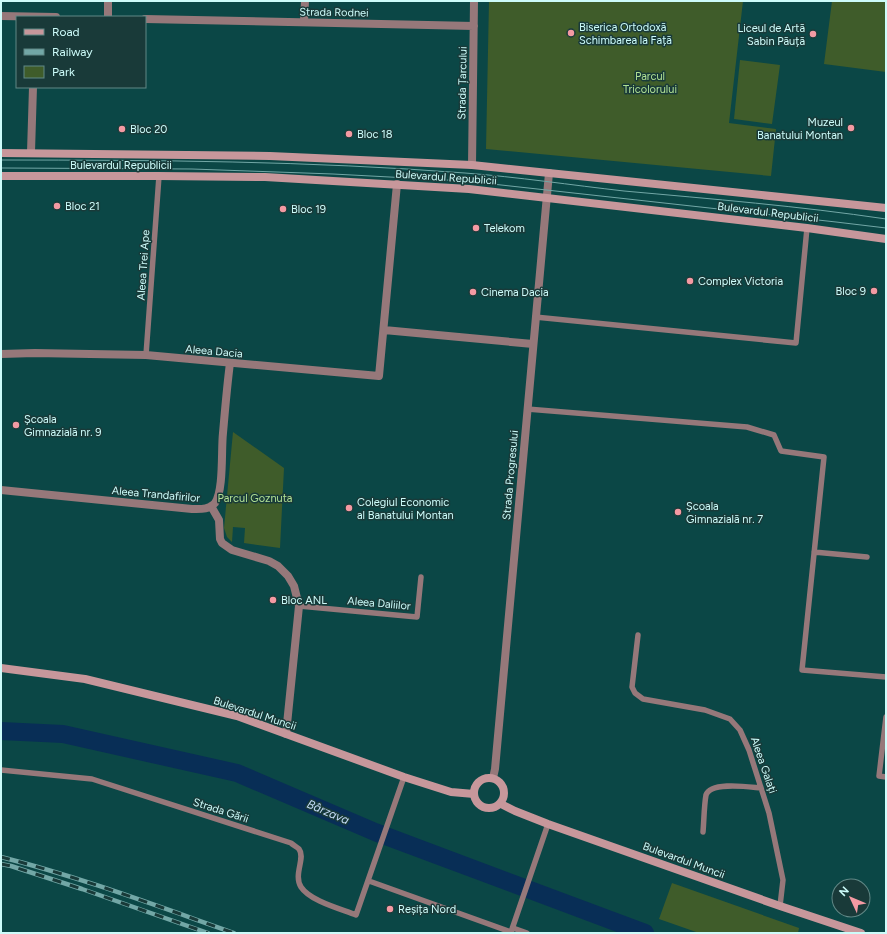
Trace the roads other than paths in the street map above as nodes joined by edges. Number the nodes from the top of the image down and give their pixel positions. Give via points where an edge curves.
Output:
1 (108, 1) edge
2 (305, 1) edge
3 (474, 1) edge
4 (1, 16) edge
5 (16, 16) edge
6 (108, 16) edge
7 (146, 19) edge
8 (304, 22) junction
9 (474, 26) junction
10 (33, 88) edge
11 (32, 152) junction
12 (1, 153) edge
13 (472, 165) junction
14 (548, 173) junction
15 (1, 176) edge
16 (159, 176) junction
17 (397, 184) junction
18 (546, 197) junction
19 (886, 208) edge
20 (807, 228) junction
21 (886, 239) edge
22 (535, 317) junction
23 (384, 330) junction
24 (533, 344) junction
25 (1, 354) edge
26 (146, 356) junction
27 (230, 363) junction
28 (527, 409) junction
29 (1, 490) edge
30 (211, 506) junction
31 (814, 552) junction
32 (867, 557) dead end
33 (421, 577) dead end
34 (299, 606) junction
35 (638, 635) dead end
36 (1, 668) edge
37 (886, 677) edge
38 (886, 717) edge
39 (286, 734) junction
40 (1, 770) edge
41 (404, 777) junction
42 (886, 777) edge
43 (493, 778) junction
44 (762, 788) junction
45 (474, 794) junction
46 (501, 804) junction
47 (548, 824) junction
48 (703, 832) dead end
49 (369, 881) junction
50 (780, 906) junction
51 (512, 930) edge
52 (527, 933) edge
53 (861, 933) edge

1 - 6 street
2 - 8 street
3 - 9 street, Strada Țarcului
4 - 5 street
7 - 8 street, Strada Rodnei
8 - 9 street, Strada Rodnei
9 - 13 street, Strada Țarcului
10 - 11 street
11 - 12 main road, Bulevardul Republicii
11 - 13 main road, Bulevardul Republicii via 270,156
13 - 14 main road, Bulevardul Republicii
14 - 18 street, Strada Progresului
14 - 19 main road, Bulevardul Republicii
15 - 16 main road, Bulevardul Republicii
16 - 17 main road, Bulevardul Republicii via 265,177
16 - 26 lane, Aleea Trei Ape
17 - 18 main road, Bulevardul Republicii
17 - 23 street, Aleea Dacia
18 - 20 main road, Bulevardul Republicii
18 - 22 street, Strada Progresului
20 - 21 main road, Bulevardul Republicii
20 - 22 lane via 796,343
22 - 24 street, Strada Progresului
23 - 24 street
23 - 27 street, Aleea Dacia via 379,376
24 - 28 street, Strada Progresului
25 - 26 street, Aleea Dacia
26 - 27 street, Aleea Dacia
27 - 30 street, Aleea Trandafirilor via 220,485 218,496
28 - 31 lane via 747,427 774,435 781,451 824,457
28 - 43 street, Strada Progresului
29 - 30 street, Aleea Trandafirilor via 192,509 206,509
30 - 34 street via 219,520 222,543 232,550 278,566 294,586
31 - 32 lane
31 - 37 lane via 802,670
33 - 34 lane, Aleea Daliilor via 417,617
34 - 39 street
35 - 44 lane, Aleea Galați via 632,687 635,693 643,699 705,710 730,719 740,730
36 - 39 main road, Bulevardul Muncii via 85,679 237,716
38 - 42 lane via 879,776
39 - 41 main road, Bulevardul Muncii
40 - 49 lane, Strada Gării via 92,779 291,843 299,849 302,858 298,873 301,887 313,898 356,915
41 - 45 main road, Bulevardul Muncii via 451,792
41 - 49 lane, Strada Gării
43 - 45 main road via 487,778 477,784
43 - 46 main road via 498,780 504,789
44 - 48 lane via 719,786 710,789 706,795
44 - 50 lane, Aleea Galați via 782,880
45 - 46 main road via 475,800 484,808 490,809
46 - 47 main road, Bulevardul Muncii
47 - 50 main road, Bulevardul Muncii
47 - 51 lane
49 - 51 lane
50 - 53 main road, Bulevardul Muncii
51 - 52 lane

